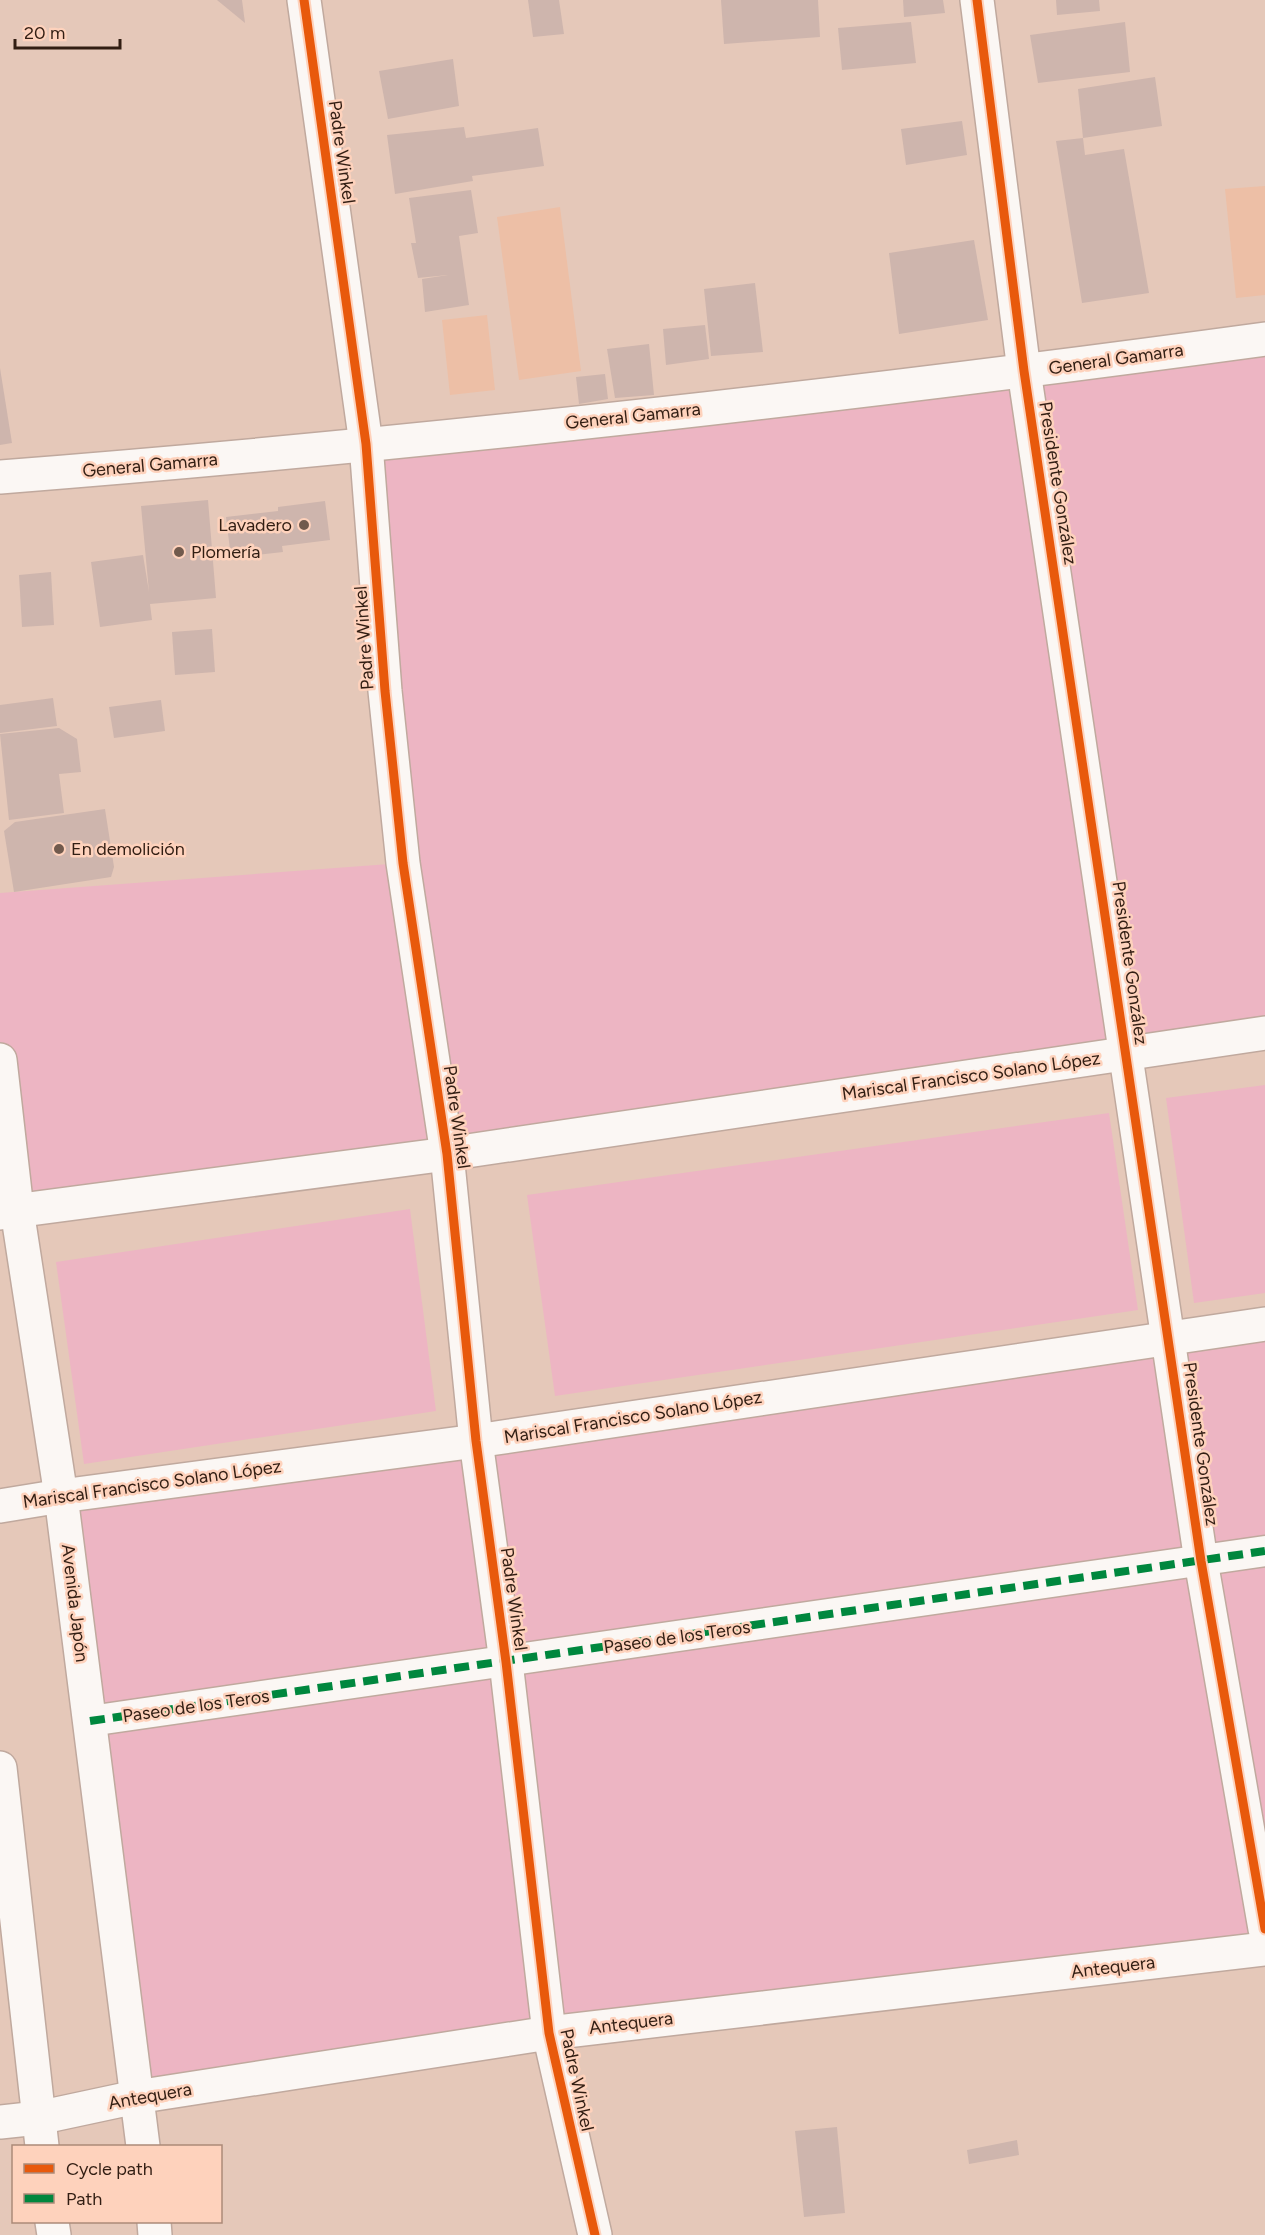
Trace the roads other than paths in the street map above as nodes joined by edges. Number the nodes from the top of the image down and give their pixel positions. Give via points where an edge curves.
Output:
1 (304, 0) edge
2 (977, 0) edge
3 (1265, 339) edge
4 (1024, 371) junction
5 (366, 444) junction
6 (0, 477) edge
7 (1265, 1034) edge
8 (1126, 1053) junction
9 (0, 1060) edge
10 (447, 1155) junction
11 (8, 1211) edge
12 (1265, 1324) edge
13 (1169, 1336) junction
14 (476, 1441) junction
15 (61, 1496) junction
16 (0, 1506) edge
17 (1265, 1551) edge
18 (1201, 1561) junction
19 (506, 1662) junction
20 (90, 1721) junction
21 (0, 1768) edge
22 (1265, 1929) edge
23 (1265, 1949) edge
24 (549, 2032) junction
25 (136, 2097) junction
26 (0, 2122) edge
27 (40, 2132) edge
28 (143, 2145) edge
29 (595, 2235) edge

1 - 5 street, Padre Winkel
2 - 4 street, Presidente González
3 - 4 street, General Gamarra
4 - 5 street, General Gamarra via 828,396
4 - 8 street, Presidente González
5 - 6 street, General Gamarra
5 - 10 street, Padre Winkel via 403,863
7 - 8 street, Mariscal Francisco Solano López
8 - 10 street, Mariscal Francisco Solano López
8 - 13 street, Presidente González
9 - 11 street, Avenida Japón
10 - 11 street, Mariscal Francisco Solano López
10 - 14 street, Padre Winkel
11 - 15 street, Avenida Japón
12 - 13 street, Mariscal Francisco Solano López
13 - 14 street, Mariscal Francisco Solano López
13 - 18 street, Presidente González
14 - 15 street, Mariscal Francisco Solano López
14 - 19 street, Padre Winkel
15 - 16 street, Mariscal Francisco Solano López
15 - 20 street, Avenida Japón
17 - 18 street, Paseo de los Teros
18 - 19 street, Paseo de los Teros
18 - 22 street, Presidente González
19 - 20 street, Paseo de los Teros
19 - 24 street, Padre Winkel
20 - 25 street, Avenida Japón
21 - 27 street
23 - 24 street, Antequera
24 - 25 street, Antequera
24 - 29 street, Padre Winkel
25 - 27 street, Antequera
25 - 28 street, Avenida Japón
26 - 27 street, Antequera

